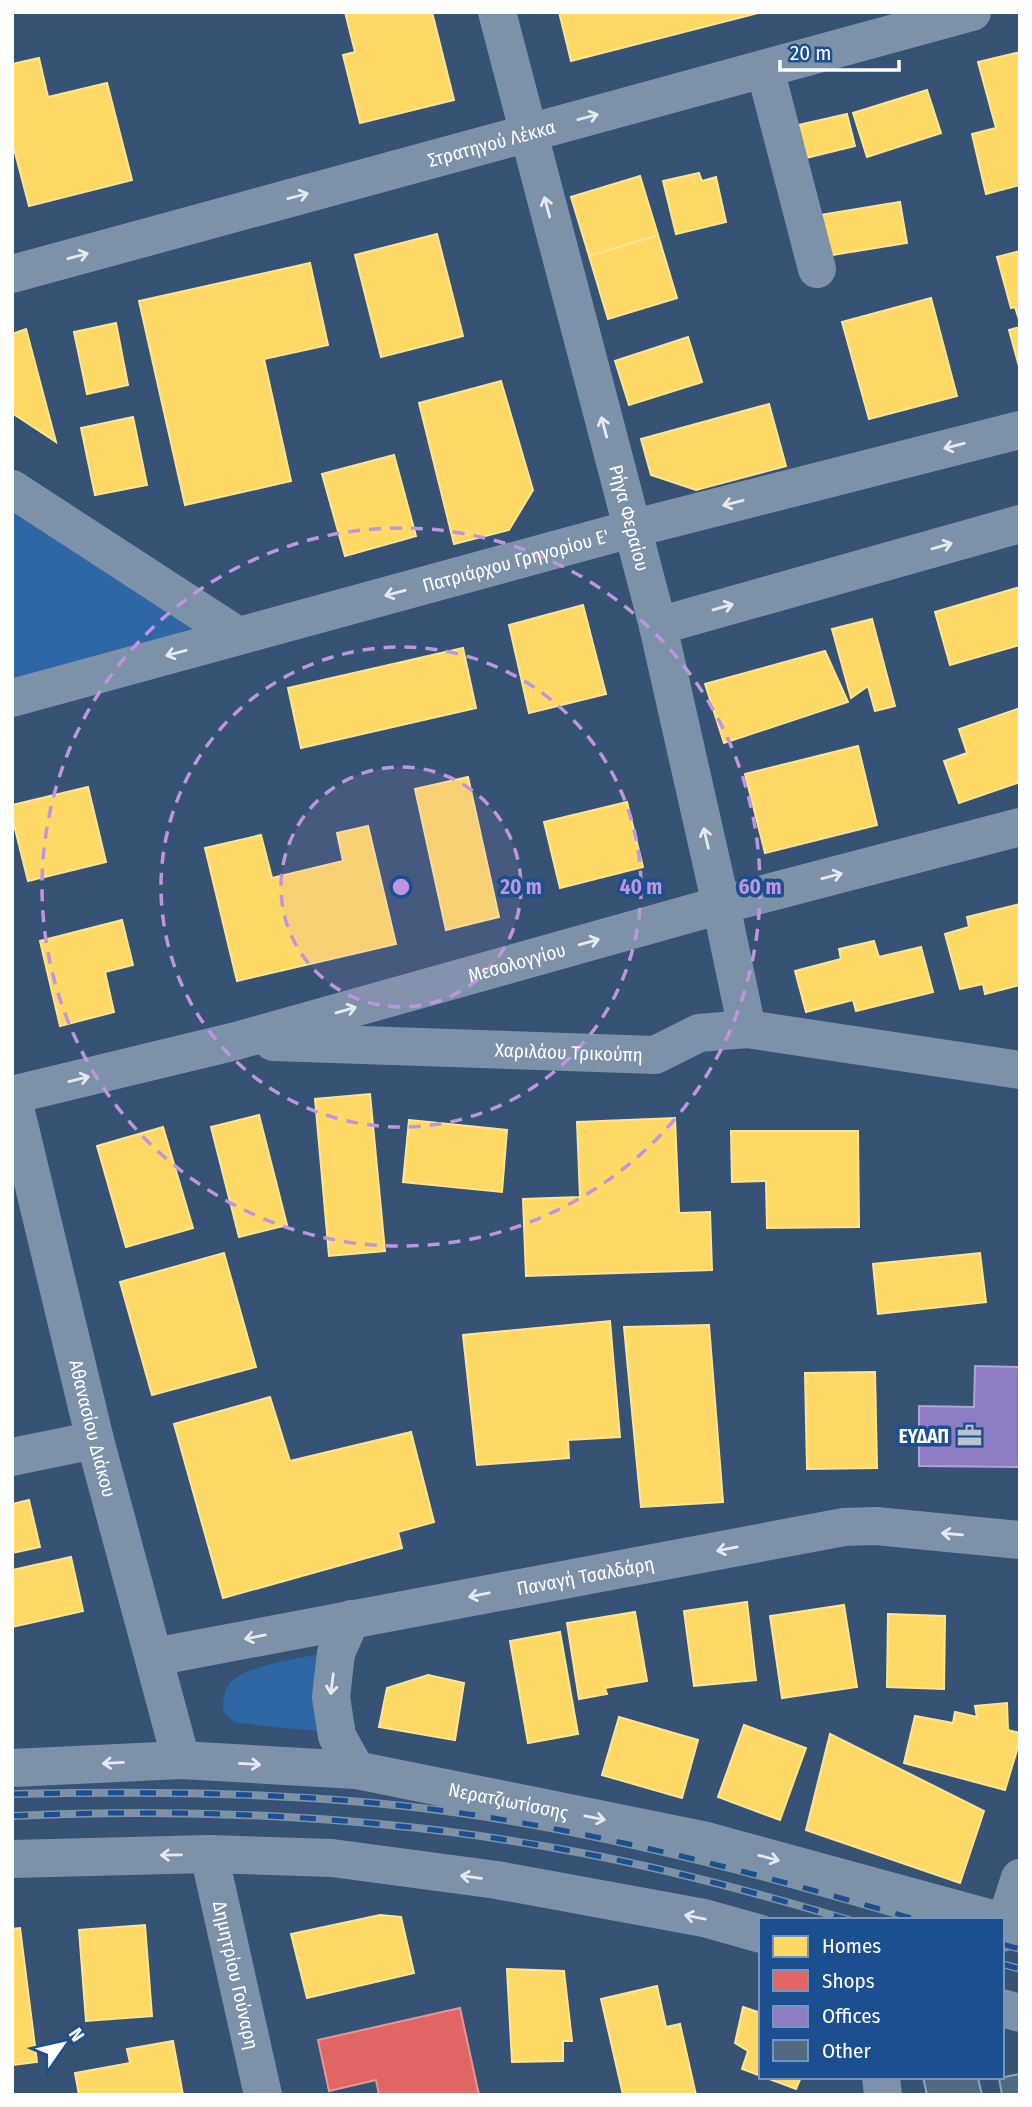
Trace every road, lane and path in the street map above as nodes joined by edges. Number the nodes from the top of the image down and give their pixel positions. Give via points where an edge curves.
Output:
1 (497, 12) edge
2 (972, 12) edge
3 (765, 69) junction
4 (528, 133) junction
5 (817, 269) dead end
6 (12, 274) edge
7 (1020, 430) edge
8 (12, 489) edge
9 (1020, 524) edge
10 (631, 529) junction
11 (658, 626) junction
12 (238, 636) junction
13 (12, 698) edge
14 (1020, 827) edge
15 (721, 905) junction
16 (747, 1029) junction
17 (236, 1041) junction
18 (1019, 1074) edge
19 (12, 1095) edge
20 (95, 1440) junction
21 (12, 1457) edge
22 (1020, 1540) edge
23 (351, 1619) junction
24 (154, 1657) junction
25 (181, 1760) junction
26 (12, 1768) edge
27 (356, 1770) junction
28 (209, 1854) junction
29 (12, 1859) edge
30 (1020, 1878) edge
31 (983, 1918) edge
32 (1005, 1924) edge
33 (759, 1933) edge
34 (263, 2095) edge

1 - 4 street, Ρήγα Φεραίου
2 - 3 street, Στρατηγού Λέκκα
4 -> 3 street, Στρατηγού Λέκκα
3 - 5 street
6 -> 4 street, Στρατηγού Λέκκα
10 -> 4 street, Ρήγα Φεραίου
7 -> 10 street, Πατριάρχου Γρηγορίου Ε'
8 - 12 street
11 -> 9 street
10 - 11 street, Ρήγα Φεραίου
10 -> 12 street, Πατριάρχου Γρηγορίου Ε'
15 -> 11 street, Ρήγα Φεραίου
12 -> 13 street, Πατριάρχου Γρηγορίου Ε'
15 -> 14 street, Μεσολογγίου
15 - 16 street, Ρήγα Φεραίου
17 -> 15 street, Μεσολογγίου
16 - 17 street, Χαριλάου Τρικούπη via 699,1033 655,1055
16 - 18 street, Χαριλάου Τρικούπη
19 -> 17 street, Μεσολογγίου
19 - 20 street, Αθανασίου Διάκου
20 - 21 street
20 - 24 street, Αθανασίου Διάκου
22 -> 23 street, Παναγή Τσαλδάρη via 844,1527
23 -> 24 street, Παναγή Τσαλδάρη
23 -> 27 street via 336,1653 331,1697 337,1736
24 - 25 street, Αθανασίου Διάκου
25 -> 26 street, Νερατζιωτίσσης
25 -> 27 street, Νερατζιωτίσσης
27 -> 31 street, Νερατζιωτίσσης via 703,1840
28 -> 29 street
33 -> 28 street via 704,1918 497,1880 332,1858
28 - 34 street, Δημητρίου Γούναρη
30 - 32 street

